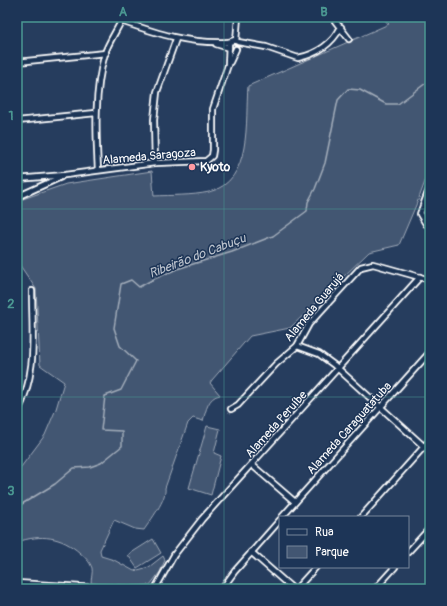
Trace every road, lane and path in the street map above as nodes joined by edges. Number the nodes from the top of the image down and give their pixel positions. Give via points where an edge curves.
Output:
1 (238, 17) edge
2 (332, 17) edge
3 (122, 19) edge
4 (237, 27) junction
5 (340, 27) junction
6 (176, 39) junction
7 (350, 39) dead end
8 (230, 45) junction
9 (237, 45) junction
10 (106, 53) junction
11 (17, 62) edge
12 (228, 65) junction
13 (96, 113) junction
14 (17, 121) edge
15 (155, 163) junction
16 (98, 170) junction
17 (65, 175) junction
18 (41, 177) junction
19 (17, 179) edge
20 (43, 185) junction
21 (430, 187) edge
22 (17, 197) edge
23 (430, 226) edge
24 (420, 277) junction
25 (430, 280) edge
26 (32, 291) dead end
27 (296, 346) junction
28 (430, 352) edge
29 (338, 368) junction
30 (380, 408) junction
31 (231, 409) dead end
32 (18, 410) edge
33 (430, 440) edge
34 (424, 446) junction
35 (430, 452) edge
36 (252, 465) junction
37 (295, 502) junction
38 (283, 516) edge
39 (362, 516) edge
40 (279, 521) edge
41 (430, 528) edge
42 (409, 551) edge
43 (251, 552) junction
44 (315, 568) edge
45 (394, 568) edge
46 (17, 583) edge
47 (38, 587) edge
48 (92, 588) edge
49 (113, 589) edge
50 (155, 589) edge
51 (222, 589) edge
52 (295, 589) edge
53 (375, 589) edge

1 - 4 street, Alameda Saragoza
2 - 5 street
3 - 6 street
3 - 10 street
4 - 8 street, Alameda Saragoza
4 - 9 street, Alameda Saragoza
5 - 7 street
5 - 9 street via 328,45 298,58 266,47
6 - 8 street
6 - 15 street via 157,92 154,120
8 - 9 street
8 - 9 street
8 - 12 street, Alameda Saragoza
9 - 12 street, Alameda Saragoza
10 - 11 street
10 - 13 street
12 - 15 street, Alameda Saragoza via 213,109 214,150 210,159 200,162
13 - 14 street
13 - 16 street
15 - 16 street, Alameda Saragoza
16 - 17 street, Alameda Saragoza
17 - 18 street, Alameda Saragoza
17 - 20 street, Alameda Saragoza
18 - 19 street, Alameda Saragoza
18 - 20 street via 44,180
20 - 22 street, Alameda Saragoza
21 - 23 street via 420,214
24 - 25 street, Alameda Guarujá
24 - 27 street, Alameda Guarujá via 373,264 361,267 309,324
24 - 29 street, Alameda Peruíbe
26 - 32 street via 31,377
27 - 29 street via 319,354
27 - 31 street, Alameda Guarujá
28 - 30 street, Alameda Caraguatatuba
29 - 30 street
29 - 36 street, Alameda Peruíbe
30 - 34 street
30 - 37 street, Alameda Caraguatatuba
33 - 34 street
34 - 35 street
34 - 39 street
36 - 37 street
36 - 50 street, Alameda Peruíbe via 188,536
37 - 38 street, Alameda Caraguatatuba
40 - 43 street
41 - 42 street
43 - 51 street
43 - 52 street
44 - 52 street
45 - 53 street
46 - 47 street
47 - 48 street
48 - 49 street

